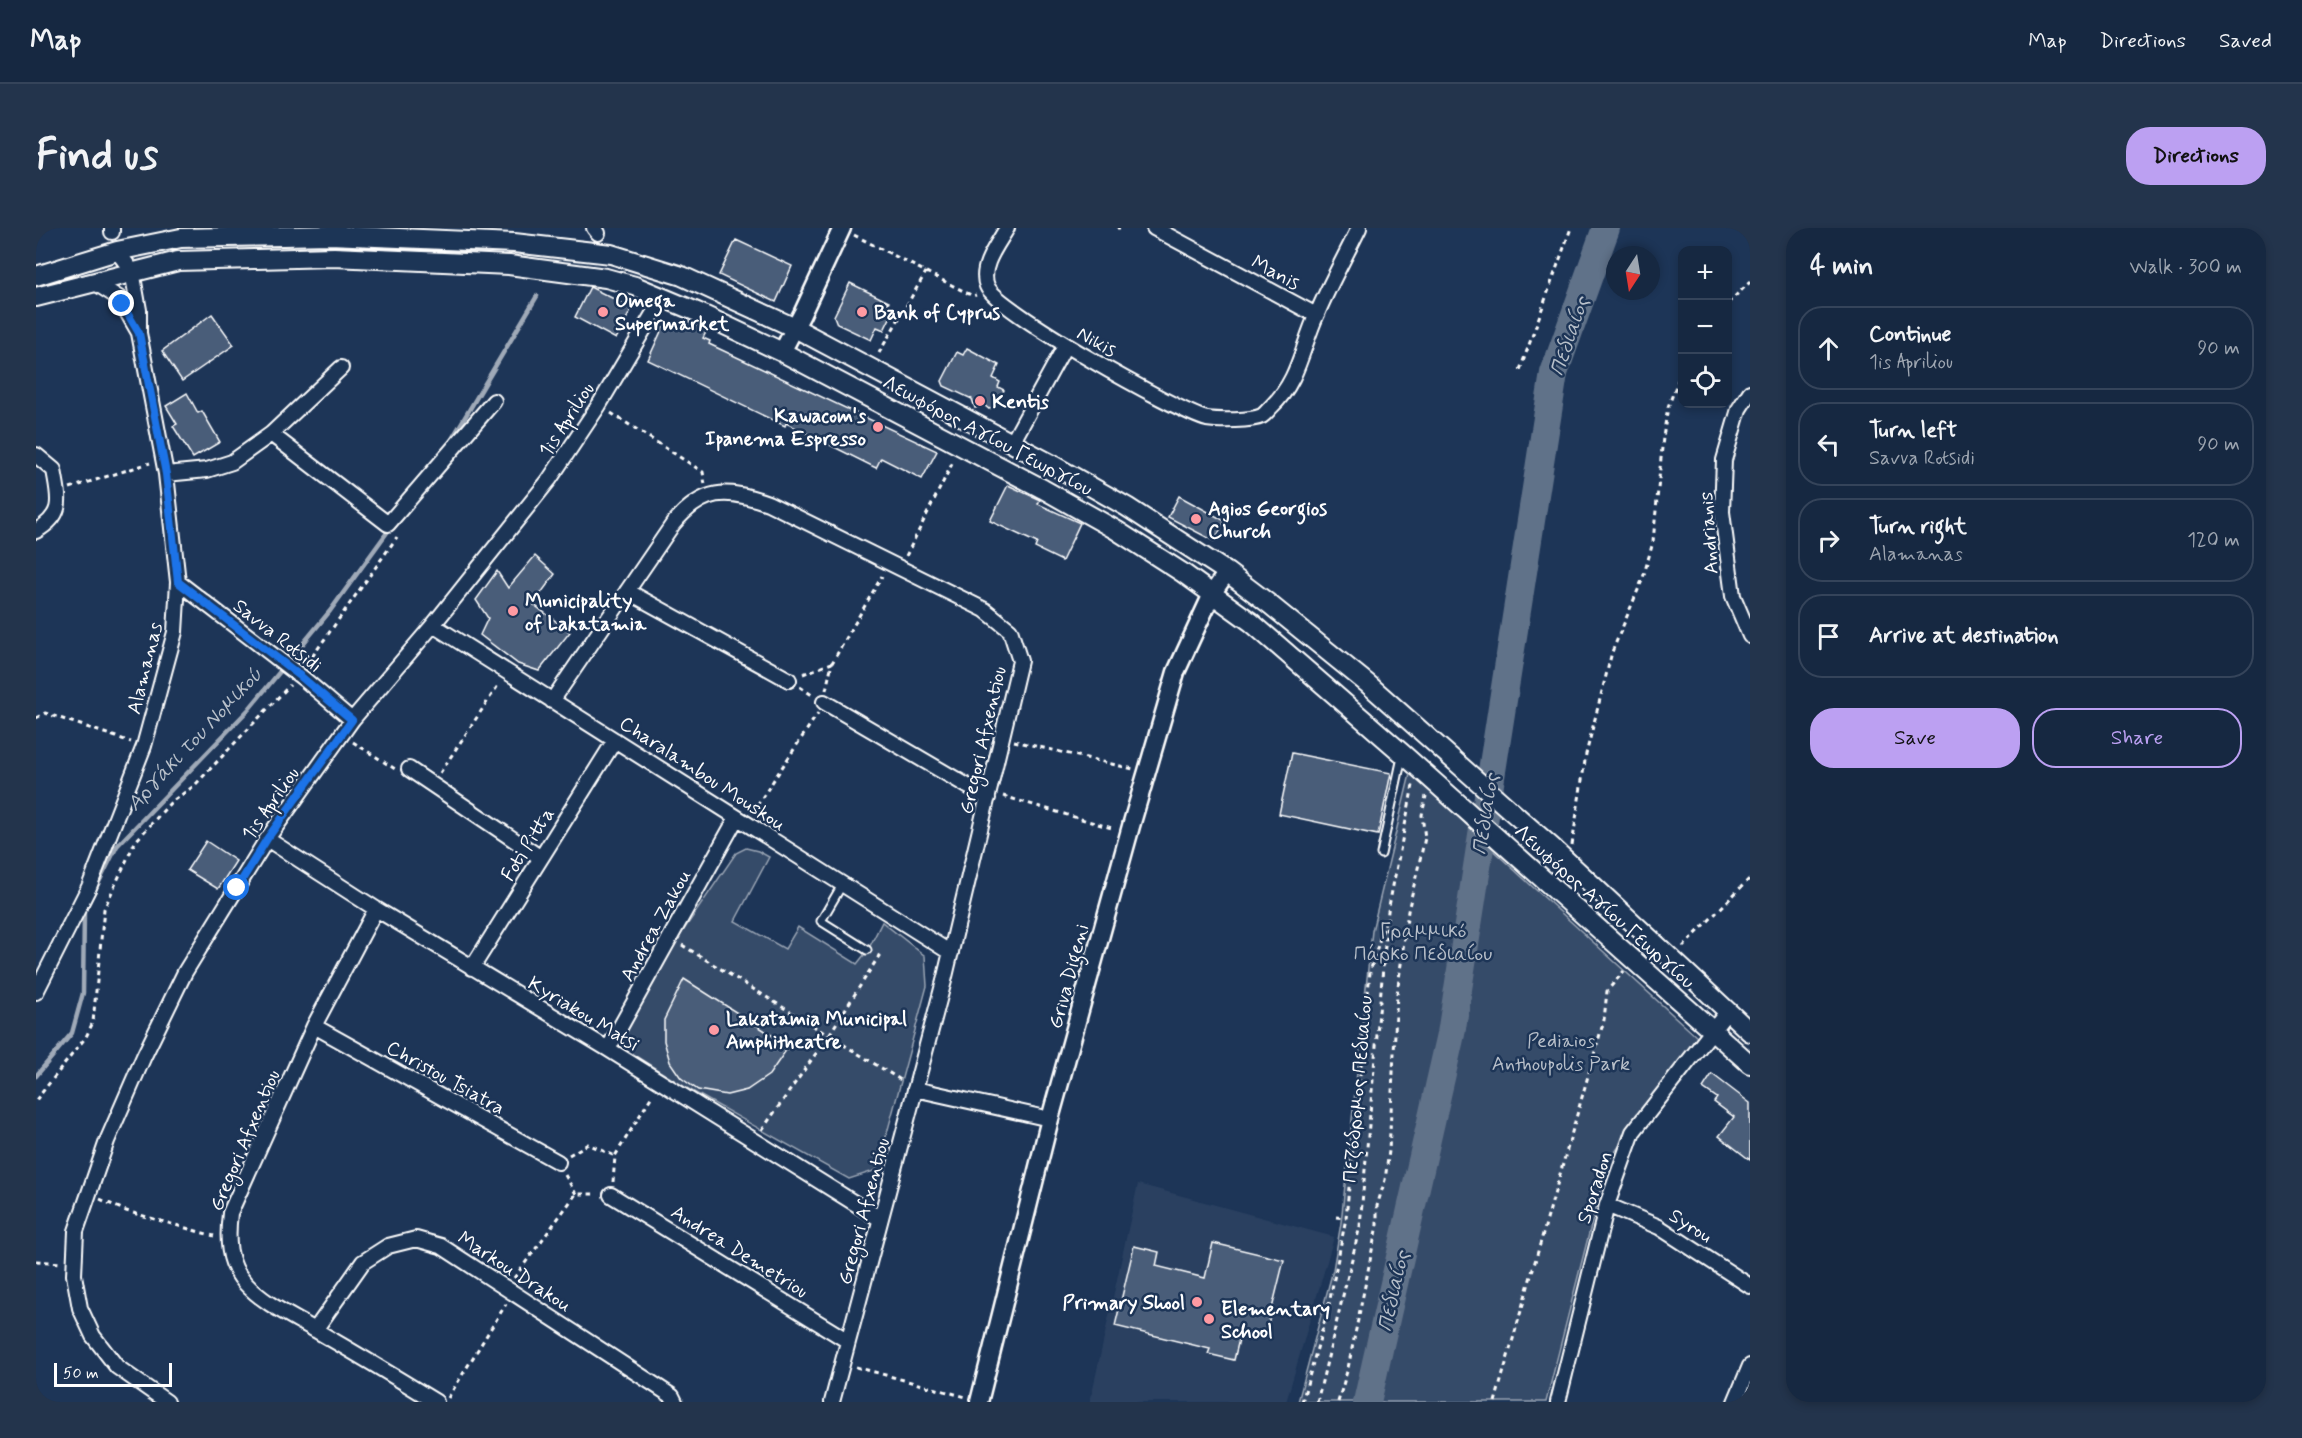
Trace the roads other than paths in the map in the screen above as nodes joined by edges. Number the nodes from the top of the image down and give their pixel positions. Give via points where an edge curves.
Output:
1 (842, 228) edge
2 (1007, 228) edge
3 (1154, 228) edge
4 (1359, 228) edge
5 (330, 231) edge
6 (117, 250) junction
7 (334, 257) junction
8 (132, 271) junction
9 (36, 276) edge
10 (94, 282) junction
11 (36, 297) edge
12 (663, 297) junction
13 (1316, 315) junction
14 (795, 328) junction
15 (139, 333) junction
16 (1065, 346) junction
17 (782, 352) junction
18 (341, 368) dead end
19 (1750, 392) edge
20 (494, 401) dead end
21 (272, 434) junction
22 (1012, 443) junction
23 (36, 455) edge
24 (166, 474) junction
25 (36, 531) edge
26 (1227, 572) junction
27 (178, 582) junction
28 (627, 591) junction
29 (1212, 594) junction
30 (434, 626) junction
31 (1750, 636) edge
32 (789, 680) road end
33 (552, 700) junction
34 (824, 702) road end
35 (352, 720) junction
36 (615, 740) junction
37 (1403, 754) junction
38 (409, 769) road end
39 (989, 795) junction
40 (741, 822) junction
41 (267, 839) junction
42 (1380, 854) dead end
43 (542, 858) junction
44 (842, 885) junction
45 (376, 909) junction
46 (867, 950) road end
47 (951, 953) junction
48 (472, 968) junction
49 (36, 992) edge
50 (1727, 1012) junction
51 (314, 1026) junction
52 (1712, 1032) junction
53 (1750, 1032) edge
54 (608, 1049) junction
55 (1750, 1064) edge
56 (915, 1089) junction
57 (1050, 1119) junction
58 (558, 1162) road end
59 (611, 1195) road end
60 (1607, 1204) junction
61 (880, 1219) junction
62 (1750, 1286) edge
63 (315, 1330) junction
64 (848, 1341) junction
65 (1750, 1366) edge
66 (979, 1401) edge
67 (167, 1402) edge
68 (436, 1402) edge
69 (675, 1402) edge
70 (832, 1402) edge
71 (1558, 1402) edge
72 (1735, 1402) edge

1 - 14 street
2 - 16 street, Nikis via 988,262 987,288
3 - 13 street, Manis
4 - 13 street
5 - 6 main road, Λεωφόρος Αγίου Γεωργίου via 181,238
5 - 7 street
5 - 14 main road, Λεωφόρος Αγίου Γεωργίου via 514,243 611,254 682,276
6 - 8 street
6 - 9 main road, Λεωφόρος Αγίου Γεωργίου
7 - 8 main road, Λεωφόρος Αγίου Γεωργίου via 178,261
7 - 12 main road, Λεωφόρος Αγίου Γεωργίου via 509,265 606,278
8 - 10 main road, Λεωφόρος Αγίου Γεωργίου
8 - 15 street, Alamanas
10 - 11 main road, Λεωφόρος Αγίου Γεωργίου
10 - 15 street, Alamanas via 119,298
12 - 17 main road, Λεωφόρος Αγίου Γεωργίου
12 - 30 street, 1is Apriliou via 549,480
13 - 16 street, Nikis via 1296,374 1278,400 1261,416 1241,419 1208,419 1184,410
14 - 17 street
14 - 22 main road, Λεωφόρος Αγίου Γεωργίου
15 - 24 street, Alamanas
16 - 22 street
17 - 29 main road, Λεωφόρος Αγίου Γεωργίου via 1116,530
18 - 21 street
19 - 31 street, Andrianis via 1739,410 1724,460 1722,512 1733,596
20 - 21 street via 388,524
21 - 24 street via 232,462 207,470
22 - 26 main road, Λεωφόρος Αγίου Γεωργίου via 1127,507
23 - 25 street via 54,470 59,501 51,522
24 - 27 street, Alamanas
26 - 29 street, Griva Digeni
26 - 50 main road, Λεωφόρος Αγίου Γεωργίου via 1368,684 1569,862
27 - 35 street, Savva Rotsidi
27 - 49 street, Alamanas via 175,632 144,746 89,887
28 - 32 street
28 - 33 street
28 - 39 street, Gregori Afxentiou via 686,508 707,495 723,493 768,503 985,610 1010,630 1020,661
29 - 37 main road, Λεωφόρος Αγίου Γεωργίου via 1251,622
29 - 57 street, Griva Digeni via 1176,672
30 - 33 street, Charalambou Mouskou
30 - 35 street, 1is Apriliou
33 - 36 street, Charalambou Mouskou
34 - 39 street
35 - 41 street, 1is Apriliou
36 - 40 street, Charalambou Mouskou
36 - 43 street, Foti Pitta
37 - 42 lane
37 - 52 main road, Λεωφόρος Αγίου Γεωργίου via 1424,782 1545,880
38 - 43 street
39 - 47 street, Gregori Afxentiou
40 - 44 street, Charalambou Mouskou
40 - 54 street, Andrea Zakou
41 - 45 street, Kyriakou Matsi
41 - 67 street, 1is Apriliou via 185,972 144,1056 107,1141 76,1232 74,1275 80,1308 93,1336 117,1367
43 - 48 street, Foti Pitta
44 - 46 lane via 821,921
44 - 47 street, Charalambou Mouskou
45 - 48 street, Kyriakou Matsi
45 - 51 street, Gregori Afxentiou
47 - 56 street, Gregori Afxentiou
48 - 54 street, Kyriakou Matsi
50 - 52 street, Sporadon
50 - 53 main road, Λεωφόρος Αγίου Γεωργίου
51 - 58 street, Christou Tsiatra
51 - 63 street, Gregori Afxentiou via 230,1213 227,1239 244,1282 275,1308
52 - 55 main road, Λεωφόρος Αγίου Γεωργίου
52 - 60 street, Sporadon via 1633,1132
54 - 61 street, Kyriakou Matsi
56 - 57 street
56 - 61 street, Gregori Afxentiou
57 - 66 street, Griva Digeni
59 - 64 street, Andrea Demetriou
60 - 62 street, Syrou via 1659,1227
60 - 71 street, Sporadon
61 - 64 street, Gregori Afxentiou
63 - 68 street, Gregori Afxentiou
63 - 69 street, Markou Drakou via 363,1262 388,1246 416,1239 441,1246 672,1396
64 - 70 street, Gregori Afxentiou
65 - 72 street

